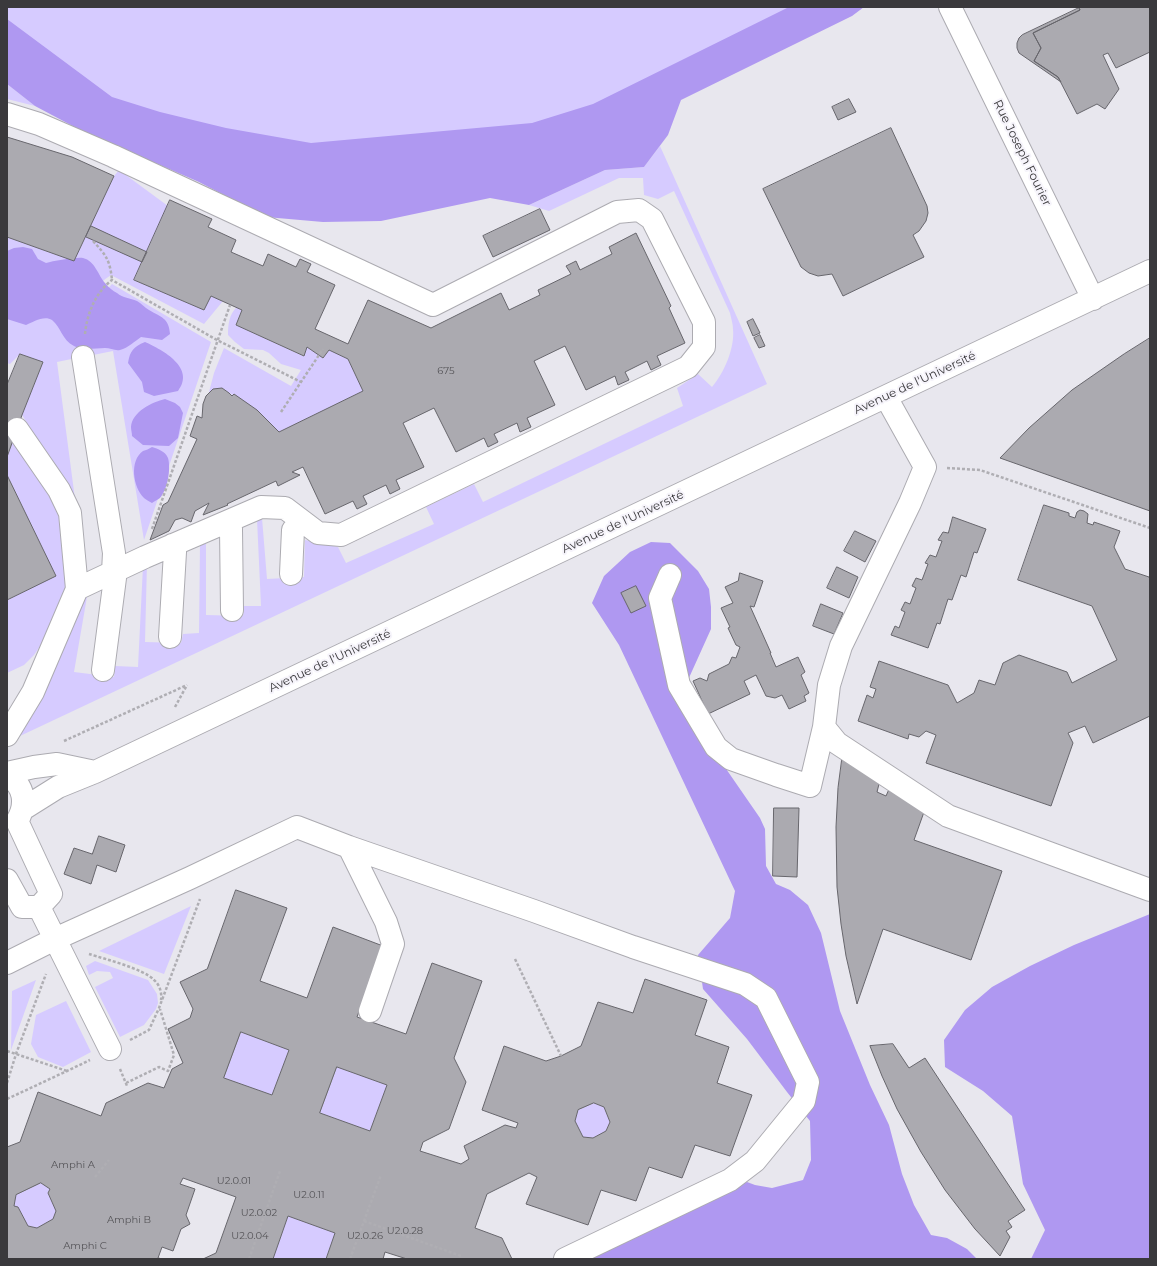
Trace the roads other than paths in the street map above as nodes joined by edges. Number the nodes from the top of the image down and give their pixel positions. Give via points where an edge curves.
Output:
1 (950, 7) edge
2 (7, 114) edge
3 (1150, 271) edge
4 (1093, 299) junction
5 (83, 356) road end
6 (886, 397) junction
7 (17, 429) dead end
8 (301, 520) junction
9 (229, 521) junction
10 (172, 545) junction
11 (113, 572) junction
12 (290, 574) dead end
13 (670, 575) dead end
14 (77, 589) junction
15 (232, 610) dead end
16 (170, 637) dead end
17 (103, 670) dead end
18 (824, 728) junction
19 (7, 735) edge
20 (95, 772) junction
21 (7, 774) edge
22 (16, 820) edge
23 (349, 847) junction
24 (7, 880) edge
25 (1150, 890) edge
26 (39, 907) junction
27 (55, 939) junction
28 (7, 962) edge
29 (370, 1011) dead end
30 (110, 1049) dead end
31 (565, 1259) edge

1 - 4 street, Rue Joseph Fourier
2 - 8 street via 39,124 113,156 433,305 617,212 639,210 652,220 704,322 704,347 688,367 341,535 318,533
3 - 4 street, Avenue de l'Université
4 - 6 street, Avenue de l'Université
5 - 11 street via 114,553
6 - 18 street via 925,467 841,646 829,685
6 - 20 street, Avenue de l'Université
7 - 14 street via 59,490 70,513
8 - 9 street via 285,508 261,507
8 - 12 street via 293,530
9 - 10 street
9 - 15 street
10 - 11 street
10 - 16 street via 175,552
11 - 14 street
11 - 17 street via 115,578
13 - 18 street via 660,598 679,685 716,747 731,759 810,786
14 - 19 street via 32,692
18 - 25 street via 837,743 948,816
20 - 21 street via 57,764
20 - 22 street, Avenue de l'Université via 58,788
21 - 22 street via 18,784 24,800
22 - 26 street via 52,894
23 - 27 street via 297,827
23 - 29 street via 386,922 393,944
23 - 31 street via 745,984 766,998 808,1082 804,1102 755,1161 730,1180
24 - 26 street via 22,907
26 - 27 street
27 - 28 street
27 - 30 street

